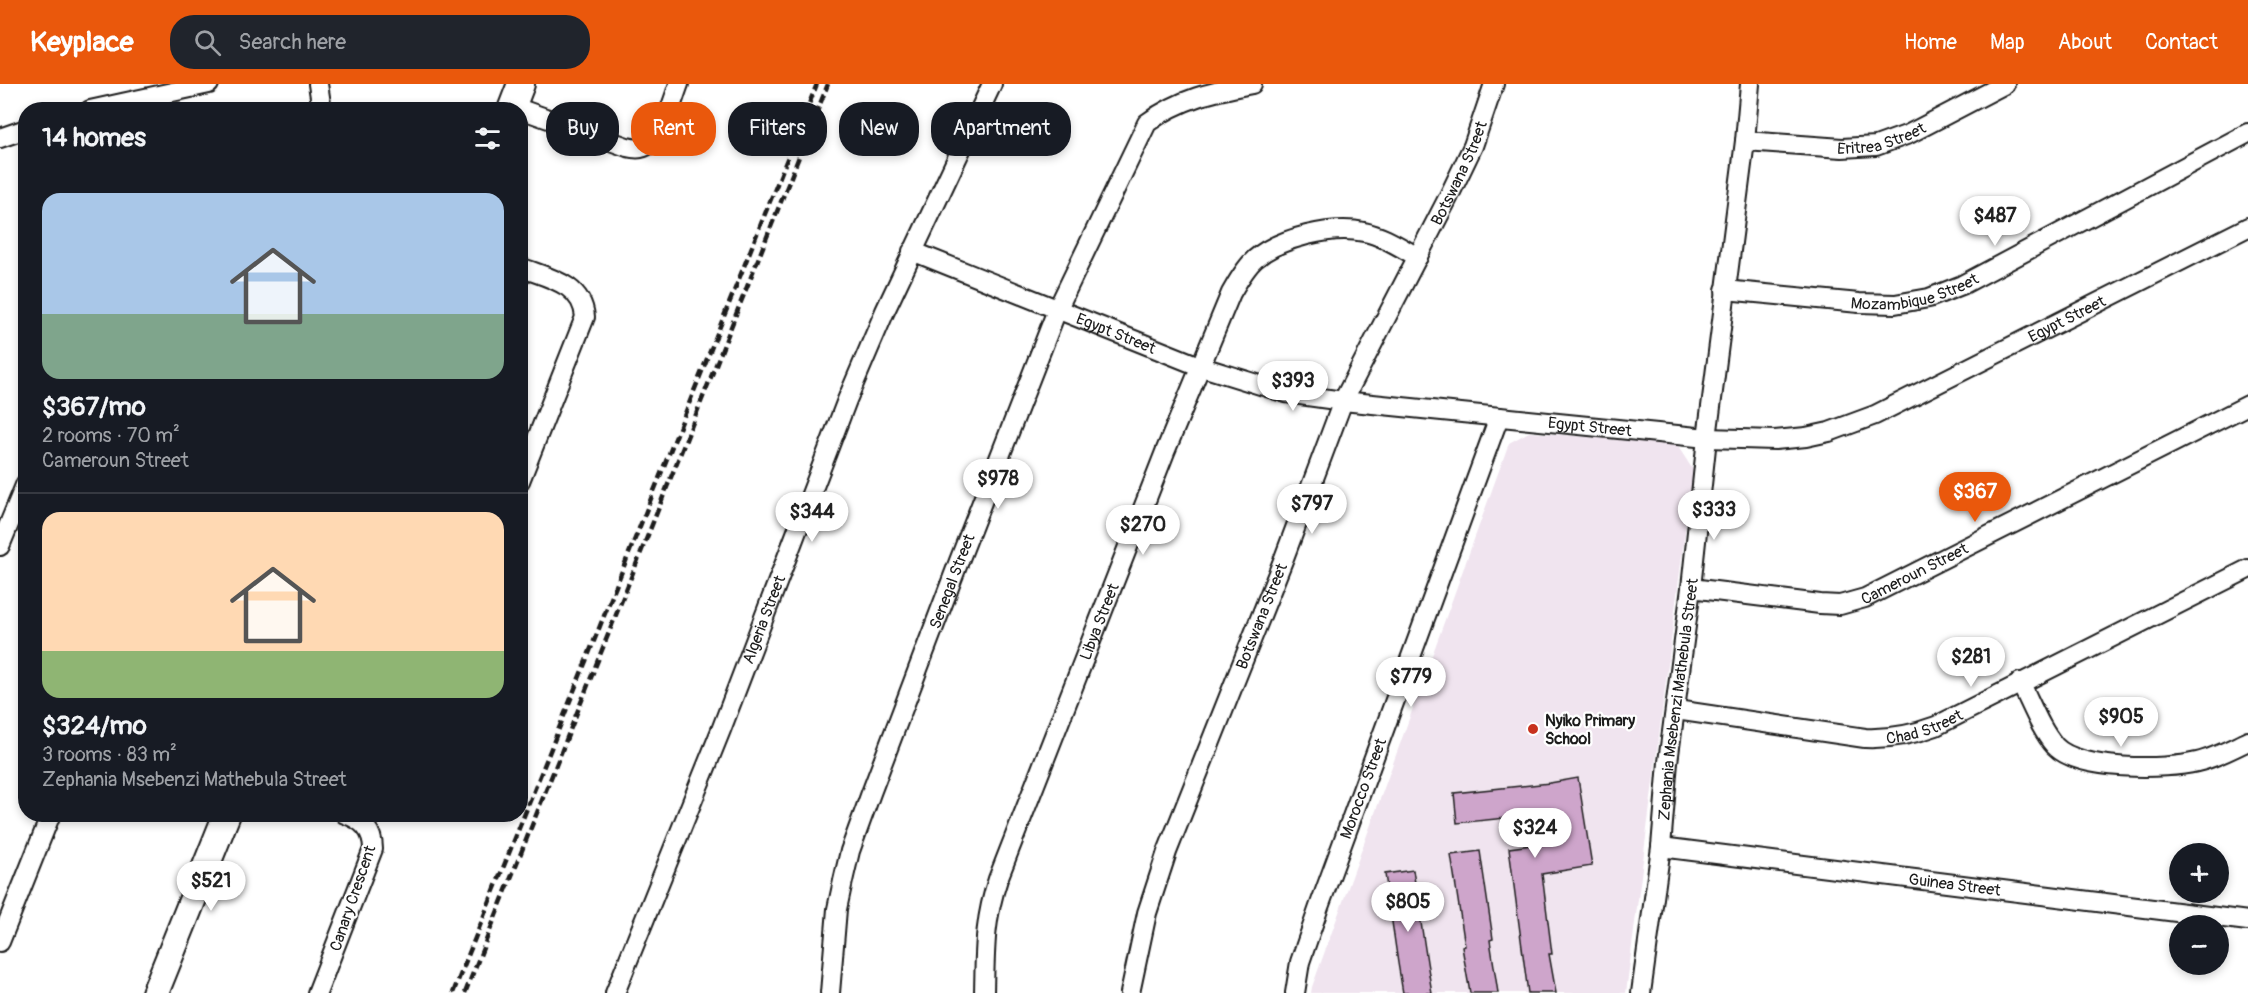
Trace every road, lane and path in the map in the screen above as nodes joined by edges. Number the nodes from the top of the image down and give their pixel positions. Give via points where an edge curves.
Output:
1 (209, 84) edge
2 (318, 84) edge
3 (680, 84) edge
4 (992, 84) edge
5 (1252, 84) edge
6 (1494, 84) edge
7 (1750, 84) edge
8 (2006, 84) edge
9 (143, 102) edge
10 (321, 102) edge
11 (528, 106) edge
12 (18, 132) edge
13 (2248, 133) edge
14 (0, 138) edge
15 (1745, 141) junction
16 (2248, 227) edge
17 (912, 251) junction
18 (1418, 257) junction
19 (528, 270) edge
20 (1725, 290) junction
21 (1057, 310) junction
22 (1199, 366) junction
23 (1343, 401) junction
24 (2248, 405) edge
25 (1499, 417) junction
26 (1707, 438) junction
27 (528, 461) edge
28 (18, 502) edge
29 (0, 546) edge
30 (2248, 569) edge
31 (1691, 588) junction
32 (2020, 682) junction
33 (1676, 710) junction
34 (2248, 741) edge
35 (48, 822) edge
36 (224, 822) edge
37 (362, 822) edge
38 (1660, 847) junction
39 (2248, 921) edge
40 (0, 942) edge
41 (155, 993) edge
42 (317, 993) edge
43 (615, 993) edge
44 (830, 993) edge
45 (984, 993) edge
46 (1130, 993) edge
47 (1295, 993) edge
48 (1641, 993) edge

1 - 9 street
2 - 10 street
3 - 11 street via 661,131 640,149
4 - 17 street, Algeria Street
5 - 21 street, Senegal Street via 1200,95 1165,110 1148,123
6 - 18 street, Botswana Street via 1473,146
7 - 15 street, Zephania Msebenzi Mathebula Street
8 - 15 street, Eritrea Street via 1909,134 1876,146 1842,148
12 - 14 street
13 - 20 street, Mozambique Street via 1962,285 1929,298 1894,304 1859,303
15 - 20 street, Zephania Msebenzi Mathebula Street
16 - 26 street, Egypt Street via 1852,424 1806,437 1775,440
17 - 21 street, Egypt Street
17 - 43 street, Algeria Street via 847,400
18 - 22 street, Libya Street via 1364,232 1328,232 1277,245 1242,274
18 - 23 street, Botswana Street
19 - 27 street via 574,290 585,317
20 - 26 street, Zephania Msebenzi Mathebula Street
21 - 22 street, Egypt Street
21 - 44 street, Senegal Street via 850,851 837,909
22 - 23 street, Egypt Street via 1286,393
22 - 45 street, Libya Street via 998,879 988,909
23 - 25 street, Egypt Street
23 - 46 street, Botswana Street via 1167,852 1147,913
24 - 31 street, Cameroun Street via 1865,598 1840,605 1820,604
25 - 26 street, Egypt Street
25 - 47 street, Morocco Street via 1318,907 1300,962
26 - 31 street, Zephania Msebenzi Mathebula Street
28 - 29 street
30 - 32 street, Chad Street
31 - 33 street, Zephania Msebenzi Mathebula Street
32 - 33 street, Chad Street via 1936,726 1887,739
32 - 34 street via 2057,748 2083,760 2140,768 2178,766
33 - 38 street, Zephania Msebenzi Mathebula Street
35 - 40 street
36 - 41 street
37 - 42 street, Canary Crescent via 373,839 373,849
38 - 39 street, Guinea Street
38 - 48 street, Zephania Msebenzi Mathebula Street

